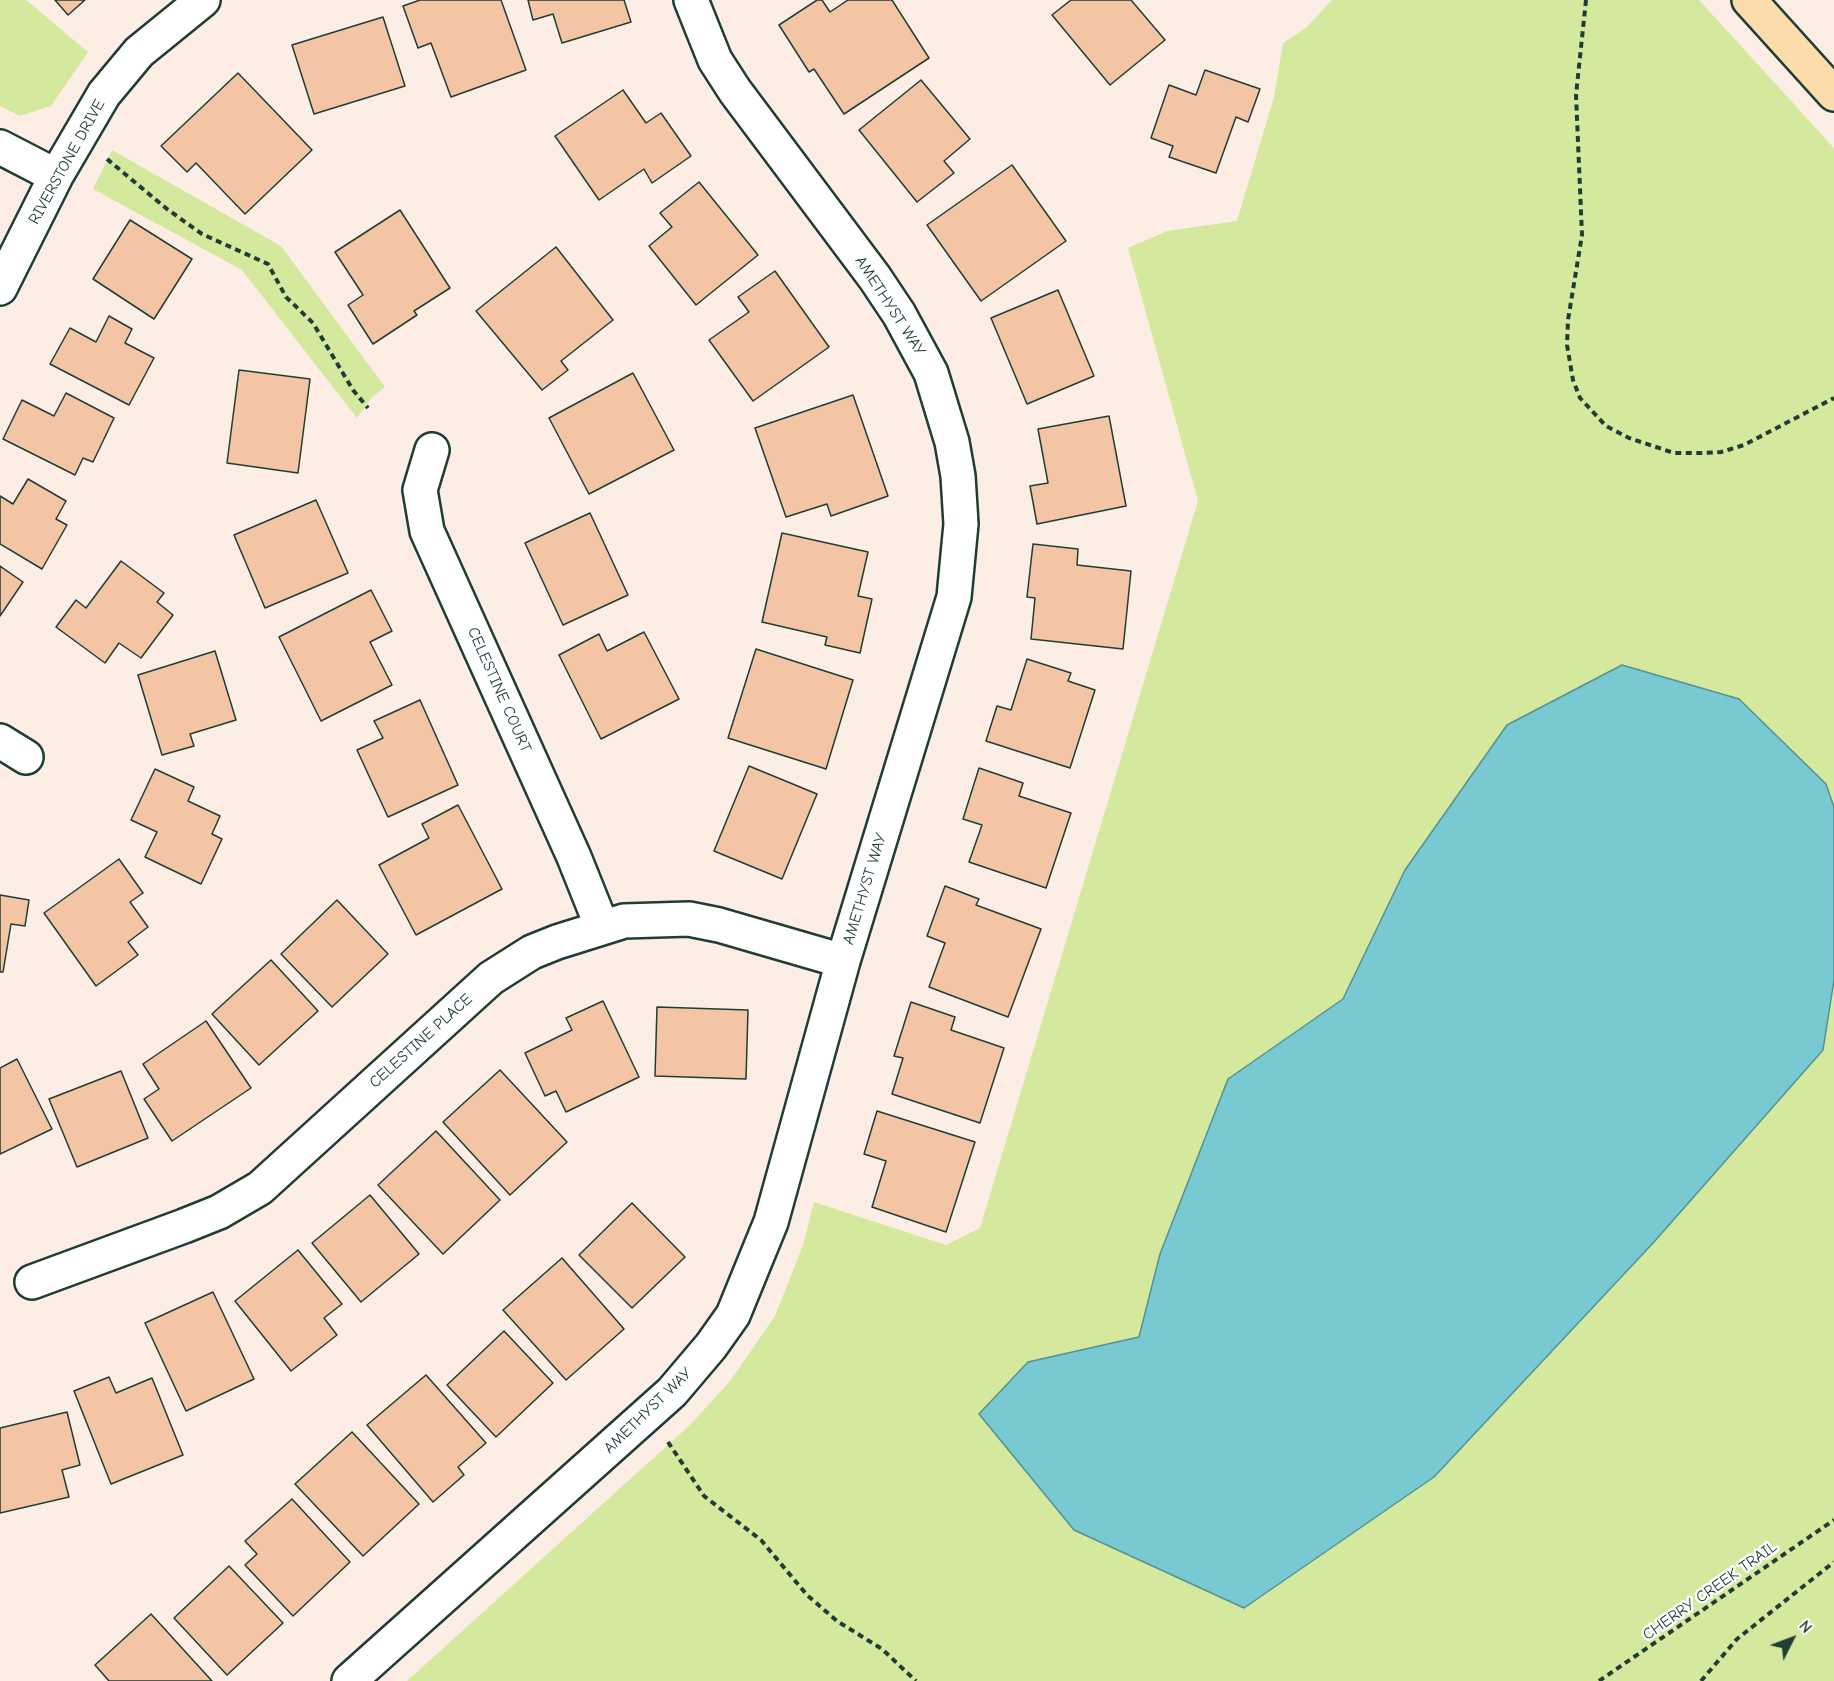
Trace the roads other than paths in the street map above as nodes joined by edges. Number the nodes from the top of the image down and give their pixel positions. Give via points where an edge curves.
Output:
1 (204, 0) edge
2 (691, 0) edge
3 (1749, 0) edge
4 (1834, 94) edge
5 (0, 147) edge
6 (56, 176) junction
7 (0, 288) edge
8 (432, 450) dead end
9 (602, 927) junction
10 (843, 960) junction
11 (32, 1282) dead end
12 (349, 1681) edge

1 - 6 street, RIVERSTONE DRIVE via 160,33 121,71
2 - 10 street, AMETHYST WAY via 715,60 735,91 875,278 919,348 941,403 958,476 961,524 954,597
3 - 4 main road
5 - 6 street
6 - 7 street, RIVERSTONE DRIVE
8 - 9 street, CELESTINE COURT via 420,490 427,531
9 - 10 street, CELESTINE PLACE via 631,920 689,919
9 - 11 street, CELESTINE PLACE via 532,952 491,978 260,1188 219,1212
10 - 12 street, AMETHYST WAY via 771,1222 728,1323 672,1392

